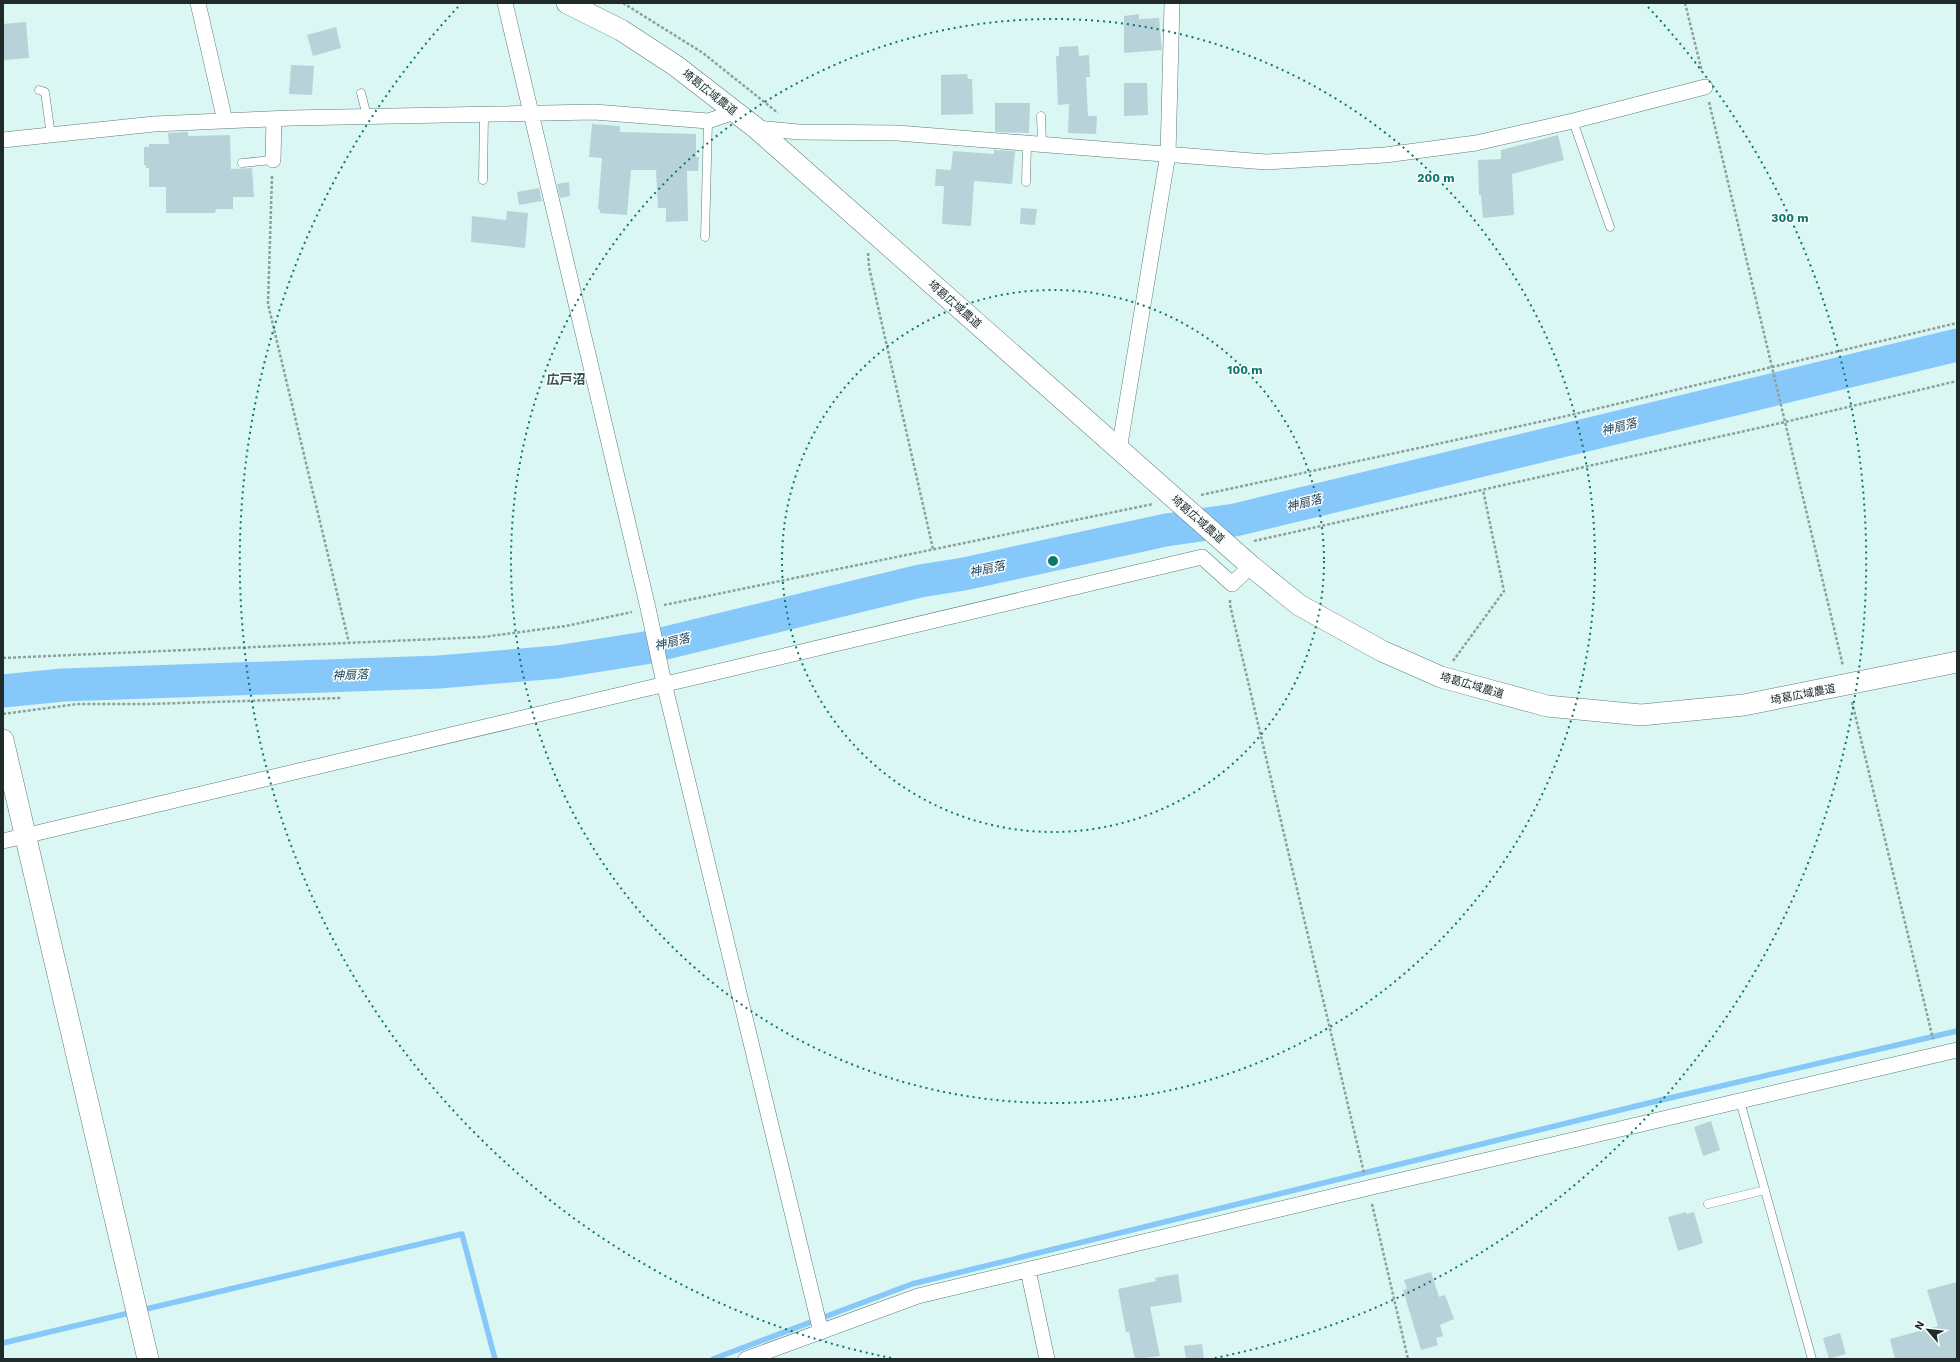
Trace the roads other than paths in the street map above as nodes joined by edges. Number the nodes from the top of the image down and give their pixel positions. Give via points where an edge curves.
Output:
1 (198, 3) edge
2 (505, 3) edge
3 (567, 3) edge
4 (1172, 3) edge
5 (1705, 87) road end
6 (39, 90) dead end
7 (361, 92) dead end
8 (531, 112) junction
9 (735, 112) junction
10 (484, 114) junction
11 (368, 116) junction
12 (1041, 116) dead end
13 (274, 119) junction
14 (225, 121) junction
15 (708, 121) junction
16 (1573, 121) junction
17 (756, 128) junction
18 (51, 136) junction
19 (3, 140) edge
20 (1027, 143) junction
21 (1042, 144) junction
22 (1168, 154) junction
23 (273, 160) joint
24 (242, 163) dead end
25 (483, 180) dead end
26 (1026, 182) dead end
27 (1610, 227) dead end
28 (705, 237) dead end
29 (1119, 450) junction
30 (1252, 566) junction
31 (1957, 662) edge
32 (664, 683) junction
33 (3, 740) edge
34 (24, 836) junction
35 (3, 841) edge
36 (1957, 1050) edge
37 (1740, 1101) junction
38 (1765, 1190) junction
39 (1708, 1204) dead end
40 (1028, 1270) junction
41 (821, 1332) junction
42 (148, 1359) edge
43 (746, 1359) edge
44 (1047, 1359) edge
45 (1812, 1359) edge

1 - 14 street
2 - 8 street
3 - 9 street, 埼葛広域農道 via 621,30 676,66
4 - 22 street
5 - 16 street
6 - 18 lane via 46,92
7 - 11 lane
8 - 10 street
8 - 15 street via 594,112
8 - 32 street
9 - 15 street
9 - 17 street, 埼葛広域農道
10 - 11 street
10 - 25 lane
11 - 13 street
12 - 21 lane
13 - 14 street
13 - 23 street
14 - 18 street via 154,124
15 - 28 lane
16 - 22 street via 1476,142 1385,155 1266,162
16 - 27 lane
17 - 20 street via 800,132 897,133
17 - 29 street, 埼葛広域農道
18 - 19 street
20 - 21 street
20 - 26 lane
21 - 22 street
22 - 29 street
23 - 24 lane
29 - 30 street, 埼葛広域農道
30 - 31 street, 埼葛広域農道 via 1299,604 1382,651 1441,677 1547,706 1641,715 1744,705
30 - 32 street via 1232,584 1202,556
32 - 34 street
32 - 41 street
33 - 34 street
34 - 35 street
34 - 42 street
36 - 37 street
37 - 38 lane
37 - 40 street
38 - 39 lane
38 - 45 lane
40 - 41 street via 918,1296
40 - 44 street
41 - 43 street

